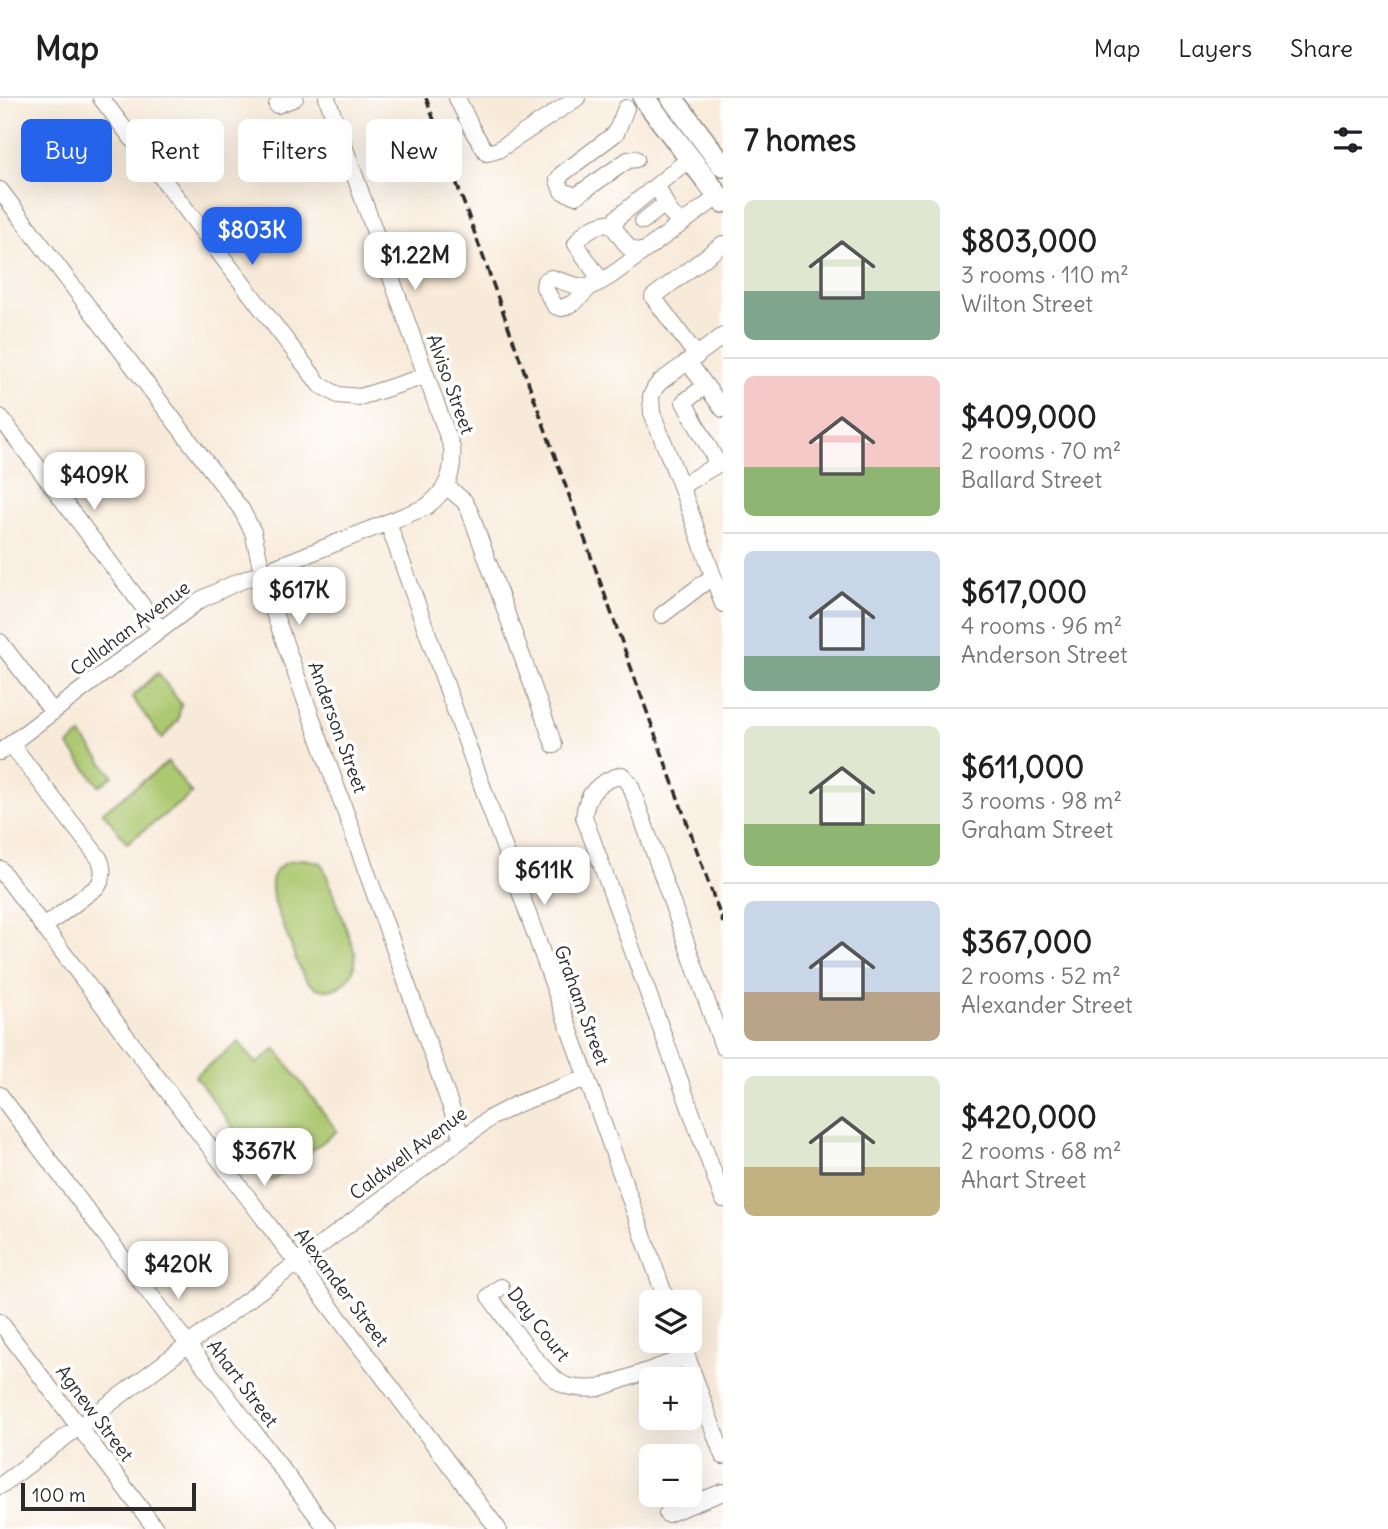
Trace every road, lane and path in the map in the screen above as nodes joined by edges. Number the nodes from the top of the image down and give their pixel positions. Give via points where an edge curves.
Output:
1 (101, 98) edge
2 (295, 98) edge
3 (327, 98) edge
4 (457, 98) edge
5 (577, 98) edge
6 (672, 98) edge
7 (635, 103) edge
8 (276, 105) dead end
9 (690, 158) junction
10 (636, 159) dead end
11 (723, 166) edge
12 (657, 185) junction
13 (0, 190) edge
14 (721, 199) edge
15 (665, 204) junction
16 (614, 222) junction
17 (680, 224) junction
18 (621, 239) junction
19 (723, 244) edge
20 (644, 251) junction
21 (723, 337) edge
22 (692, 359) junction
23 (426, 376) junction
24 (705, 386) junction
25 (723, 409) edge
26 (0, 417) edge
27 (721, 464) edge
28 (681, 486) junction
29 (447, 487) junction
30 (388, 523) junction
31 (262, 573) junction
32 (719, 588) edge
33 (662, 615) dead end
34 (160, 629) junction
35 (0, 642) edge
36 (53, 712) junction
37 (554, 745) dead end
38 (6, 748) edge
39 (0, 869) edge
40 (44, 927) junction
41 (723, 1047) edge
42 (586, 1078) junction
43 (0, 1096) edge
44 (462, 1138) junction
45 (723, 1199) edge
46 (297, 1263) junction
47 (501, 1287) dead end
48 (663, 1290) edge
49 (0, 1322) edge
50 (188, 1345) junction
51 (686, 1353) edge
52 (687, 1357) junction
53 (79, 1427) junction
54 (723, 1456) edge
55 (0, 1486) edge
56 (723, 1492) edge
57 (667, 1514) dead end
58 (156, 1529) edge
59 (327, 1529) edge
60 (498, 1529) edge

1 - 23 street via 320,385 338,395 360,397
2 - 8 street
3 - 23 street, Alviso Street
4 - 5 street via 487,153
6 - 11 main road
7 - 9 main road
7 - 10 street via 616,133 558,180 562,191 576,196
9 - 12 street
9 - 14 main road
12 - 15 street
12 - 16 street
13 - 31 street, Anderson Street via 241,509 253,532
14 - 17 street
15 - 17 street
15 - 18 street
16 - 18 street
16 - 20 street via 596,225 576,244 597,283
17 - 20 street
18 - 20 street via 636,251
19 - 22 street via 653,297
21 - 22 street
22 - 24 street
22 - 28 street via 654,388 651,396 652,413
23 - 29 street, Alviso Street via 452,448
24 - 25 street
24 - 27 street via 684,402
26 - 34 street
27 - 28 street
28 - 32 street
29 - 30 street, Callahan Avenue via 426,507
29 - 37 street via 470,512
30 - 31 street, Callahan Avenue
30 - 42 street, Graham Street
31 - 34 street, Callahan Avenue via 200,600
31 - 44 street, Anderson Street
32 - 33 street
34 - 36 street, Callahan Avenue
35 - 36 street
36 - 38 street, Callahan Avenue
38 - 40 street via 103,868 98,886
39 - 40 street, Alexander Street
40 - 46 street, Alexander Street
41 - 45 street via 630,784 622,775 608,779 585,801 584,817
42 - 44 street, Caldwell Avenue via 517,1104
42 - 48 street, Graham Street
43 - 50 street, Ahart Street
44 - 46 street, Caldwell Avenue
46 - 50 street, Caldwell Avenue
46 - 60 street, Alexander Street
47 - 52 street, Day Court via 489,1296 545,1370 567,1385 599,1388
49 - 53 street, Agnew Street
50 - 53 street, Caldwell Avenue
50 - 59 street, Ahart Street
51 - 52 street
52 - 54 street
53 - 55 street, Caldwell Avenue
53 - 58 street, Agnew Street
56 - 57 street

